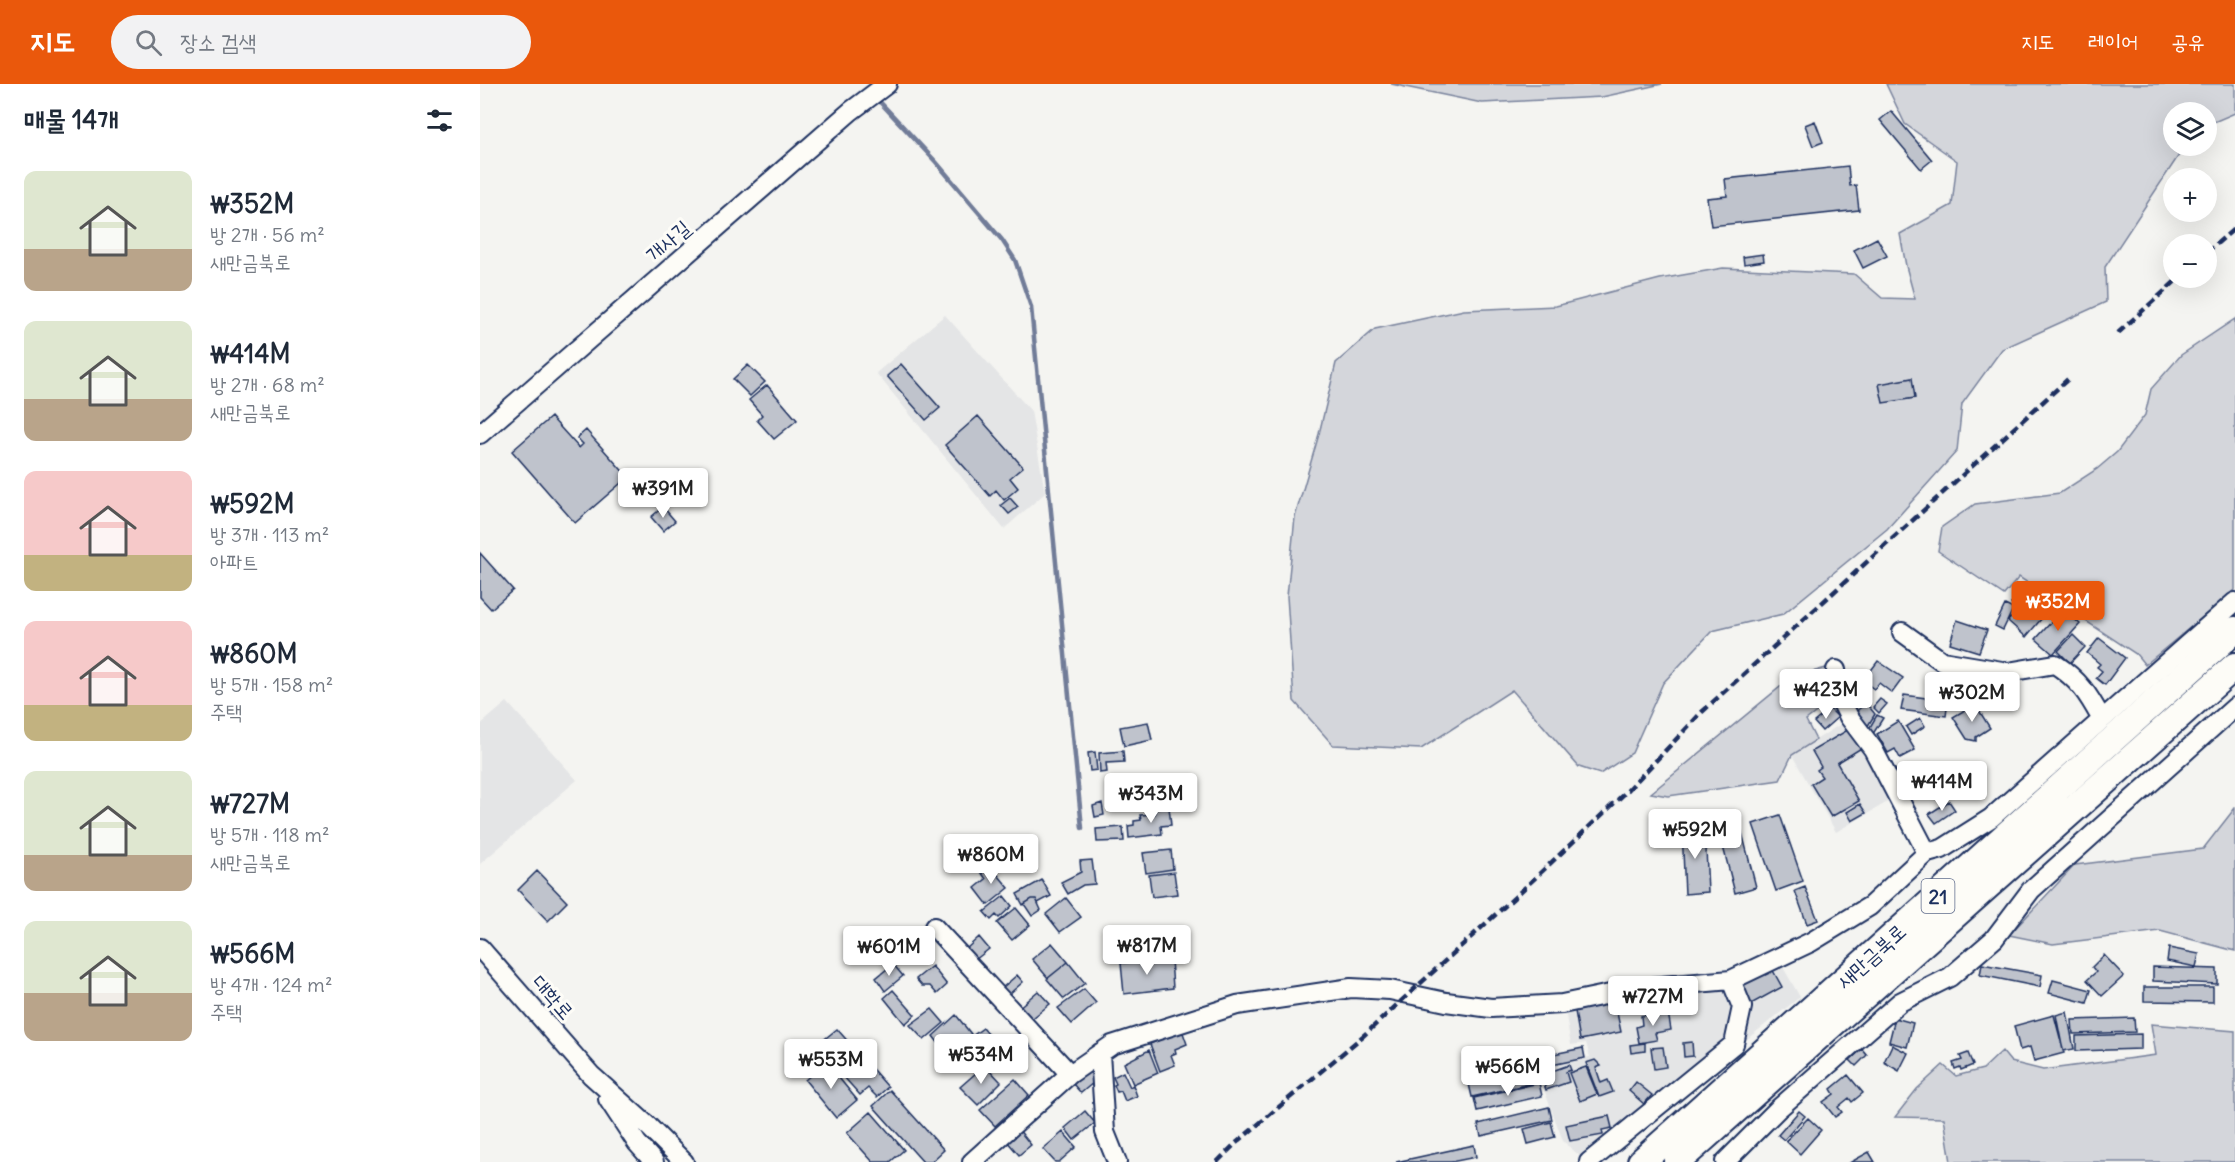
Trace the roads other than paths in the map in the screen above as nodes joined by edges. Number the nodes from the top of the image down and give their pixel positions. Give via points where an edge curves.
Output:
1 (887, 84) edge
2 (480, 434) edge
3 (2235, 602) edge
4 (2235, 630) edge
5 (1902, 632) dead end
6 (2235, 666) edge
7 (1836, 670) dead end
8 (2235, 707) edge
9 (2101, 718) junction
10 (1927, 854) junction
11 (934, 927) dead end
12 (480, 948) edge
13 (1731, 980) junction
14 (1100, 1053) junction
15 (1070, 1074) junction
16 (591, 1075) junction
17 (654, 1162) edge
18 (684, 1162) edge
19 (972, 1162) edge
20 (1117, 1162) edge
21 (1589, 1162) edge
22 (1641, 1162) edge
23 (1677, 1162) edge
24 (1725, 1162) edge

1 - 2 street, 개사길 via 851,111
3 - 9 street
4 - 22 highway, 새만금북로 / 21
5 - 9 street via 1942,661 2008,672 2055,664 2088,693
6 - 23 highway, 새만금북로 / 21
7 - 10 street via 1841,700 1849,717 1873,749
8 - 24 street via 2031,890 1994,939 1950,977 1900,1002 1778,1109
9 - 10 street via 1991,818
10 - 13 street via 1870,906 1811,942
11 - 15 street
12 - 16 street, 대학로
13 - 14 street via 1639,988 1562,1004 1491,1008 1390,990 1351,988 1237,1005 1112,1045
13 - 21 street via 1742,1008 1734,1044
14 - 15 street
14 - 20 street via 1105,1132
15 - 19 street
16 - 17 street, 대학로
16 - 18 street, 대학로

